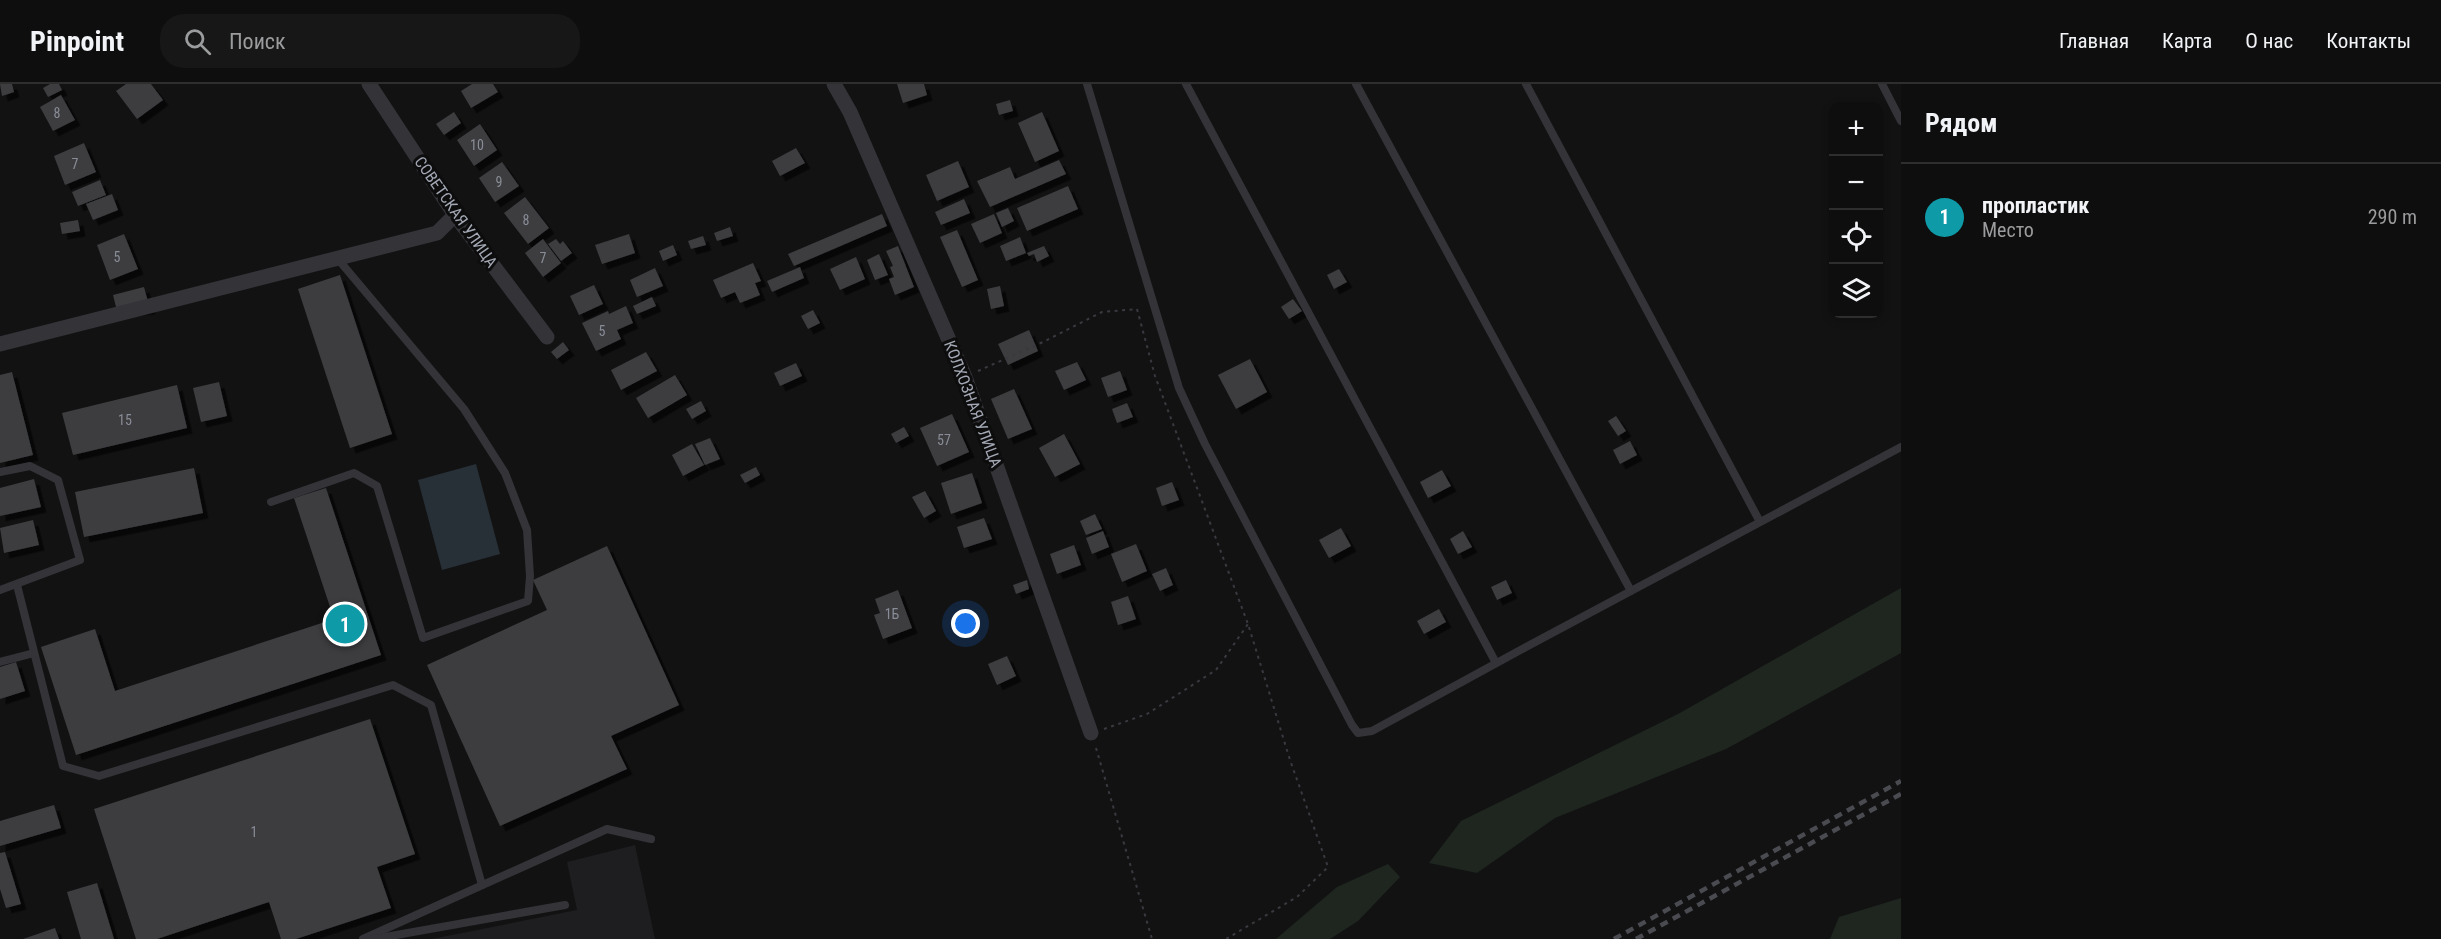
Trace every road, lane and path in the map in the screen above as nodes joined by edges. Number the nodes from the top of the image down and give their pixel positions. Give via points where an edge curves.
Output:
1 (369, 84) edge
2 (834, 84) edge
3 (1087, 84) edge
4 (1186, 84) edge
5 (1356, 84) edge
6 (1526, 84) edge
7 (1882, 84) edge
8 (1901, 121) edge
9 (455, 215) junction
10 (337, 258) junction
11 (547, 337) dead end
12 (0, 344) edge
13 (965, 377) junction
14 (1901, 447) edge
15 (0, 472) edge
16 (271, 502) dead end
17 (1760, 522) junction
18 (17, 585) junction
19 (0, 590) edge
20 (1631, 591) junction
21 (1248, 624) junction
22 (34, 652) junction
23 (0, 662) edge
24 (1496, 663) junction
25 (1091, 733) junction
26 (651, 839) dead end
27 (482, 885) junction
28 (565, 905) dead end
29 (363, 939) edge
30 (374, 939) edge
31 (1152, 939) edge
32 (1226, 939) edge

1 - 9 street, СОВЕТСКАЯ УЛИЦА
2 - 13 street, КОЛХОЗНАЯ УЛИЦА via 850,112
3 - 24 lane via 1179,388 1352,725 1358,733 1372,731
4 - 24 lane
5 - 20 lane
6 - 17 lane
7 - 8 lane
9 - 10 street via 437,232
9 - 11 street, СОВЕТСКАЯ УЛИЦА
10 - 12 street
10 - 16 lane via 464,409 505,473 527,530 528,601 423,638 377,486 354,473
13 - 21 path via 1102,312 1137,309 1155,376
13 - 25 street, КОЛХОЗНАЯ УЛИЦА
14 - 17 lane
15 - 18 lane via 30,466 58,480 80,560
17 - 20 lane
18 - 19 lane
18 - 22 lane
20 - 24 lane
21 - 25 path via 1216,670 1147,714
21 - 32 path via 1328,867 1297,897
22 - 23 lane
22 - 27 lane via 63,766 99,776 393,685 431,705
25 - 31 path
26 - 27 lane via 607,829
27 - 29 lane
28 - 30 lane

